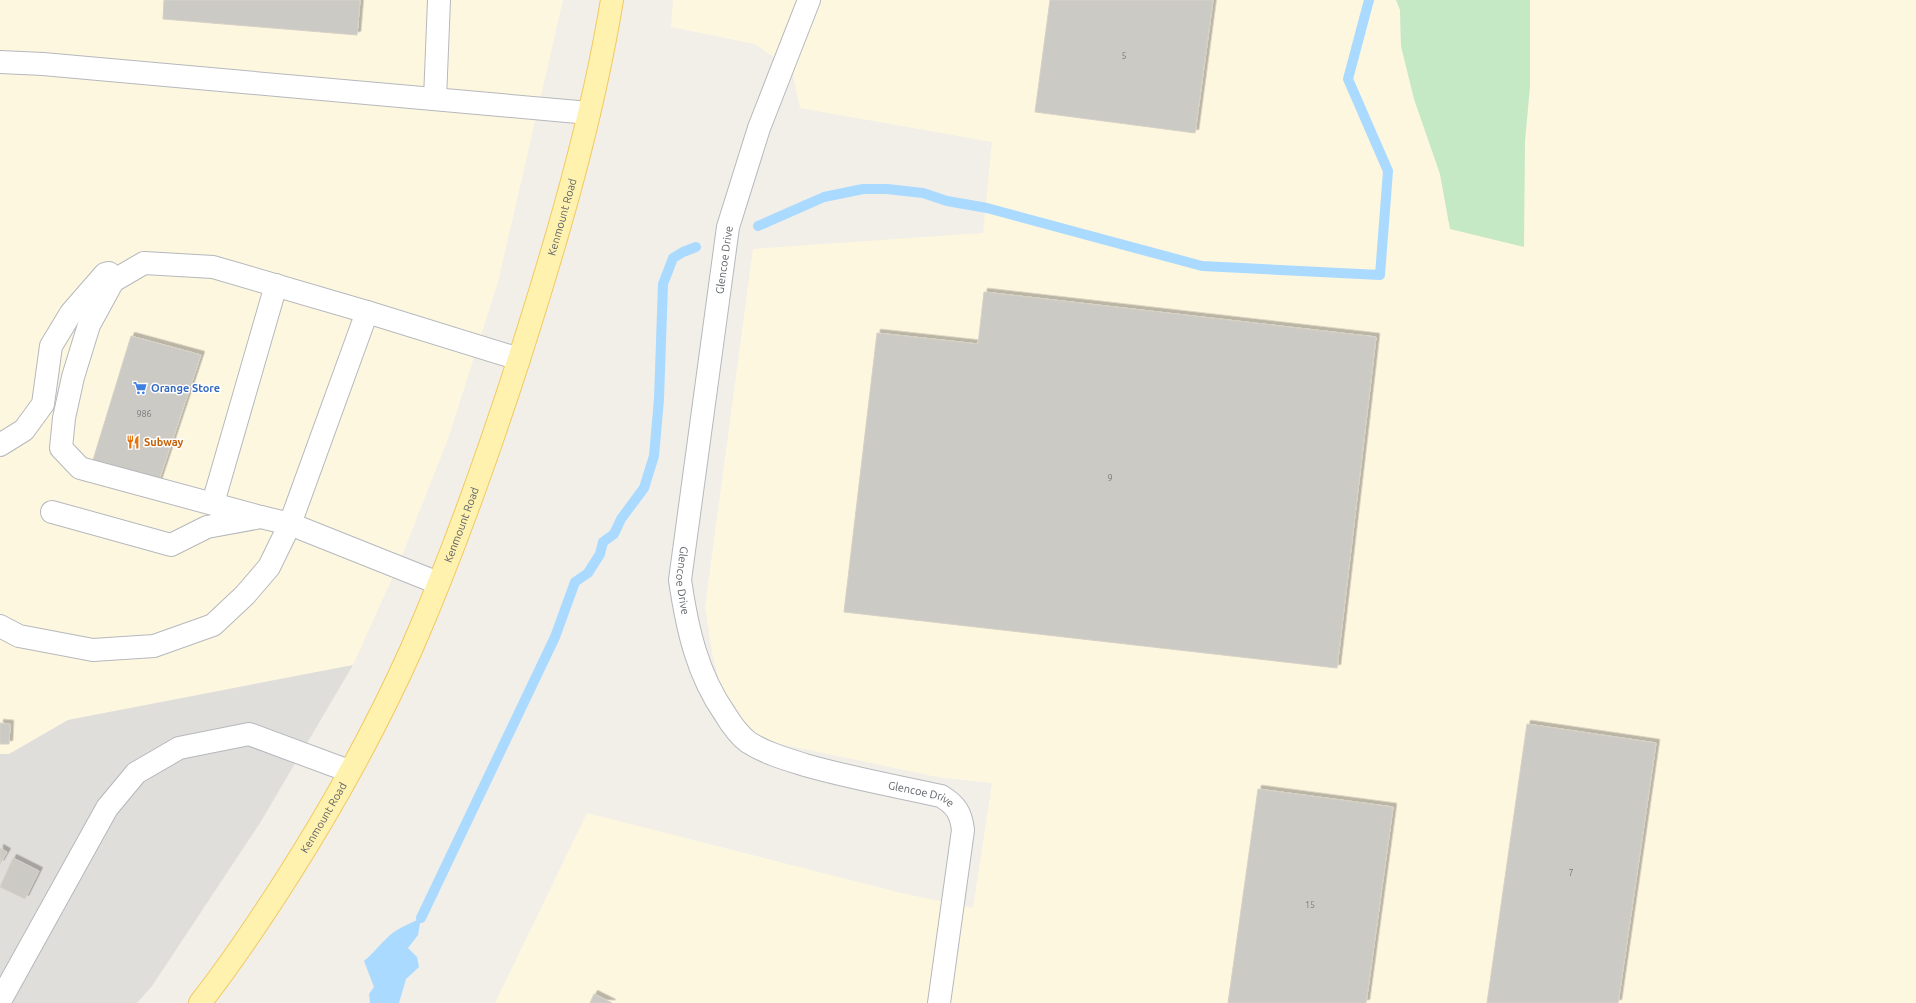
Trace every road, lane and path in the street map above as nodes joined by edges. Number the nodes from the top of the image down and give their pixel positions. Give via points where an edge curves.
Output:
1 (439, 0) edge
2 (612, 0) edge
3 (809, 0) edge
4 (0, 62) edge
5 (435, 100) junction
6 (588, 113) junction
7 (144, 263) junction
8 (276, 285) junction
9 (367, 312) junction
10 (519, 359) junction
11 (0, 445) edge
12 (213, 503) junction
13 (52, 512) dead end
14 (261, 517) junction
15 (290, 524) junction
16 (438, 583) junction
17 (0, 626) edge
18 (349, 771) junction
19 (0, 1001) edge
20 (200, 1003) edge
21 (939, 1003) edge

1 - 5 street
2 - 6 main road, Kenmount Road
3 - 21 street, Glencoe Drive via 759,128 728,227 680,580 687,625 700,670 719,706 748,742 774,754 823,770 941,796 958,810 963,830
4 - 5 street
5 - 6 street
6 - 10 main road, Kenmount Road via 563,214
7 - 8 street via 213,267
7 - 11 street via 105,274 71,313 51,346 43,404 24,430
7 - 12 street via 112,282 89,325 73,377 64,418 61,448 80,468
8 - 9 street
8 - 12 street
9 - 10 street
9 - 15 street
10 - 16 main road, Kenmount Road via 496,432
12 - 14 street
13 - 14 street via 171,545 207,527
14 - 15 street
15 - 16 street
15 - 17 street via 268,567 245,595 213,625 154,646 93,650 19,636
16 - 18 main road, Kenmount Road via 410,651
18 - 19 street via 249,734 179,748 136,773 107,808
18 - 20 main road, Kenmount Road via 301,856 243,946

